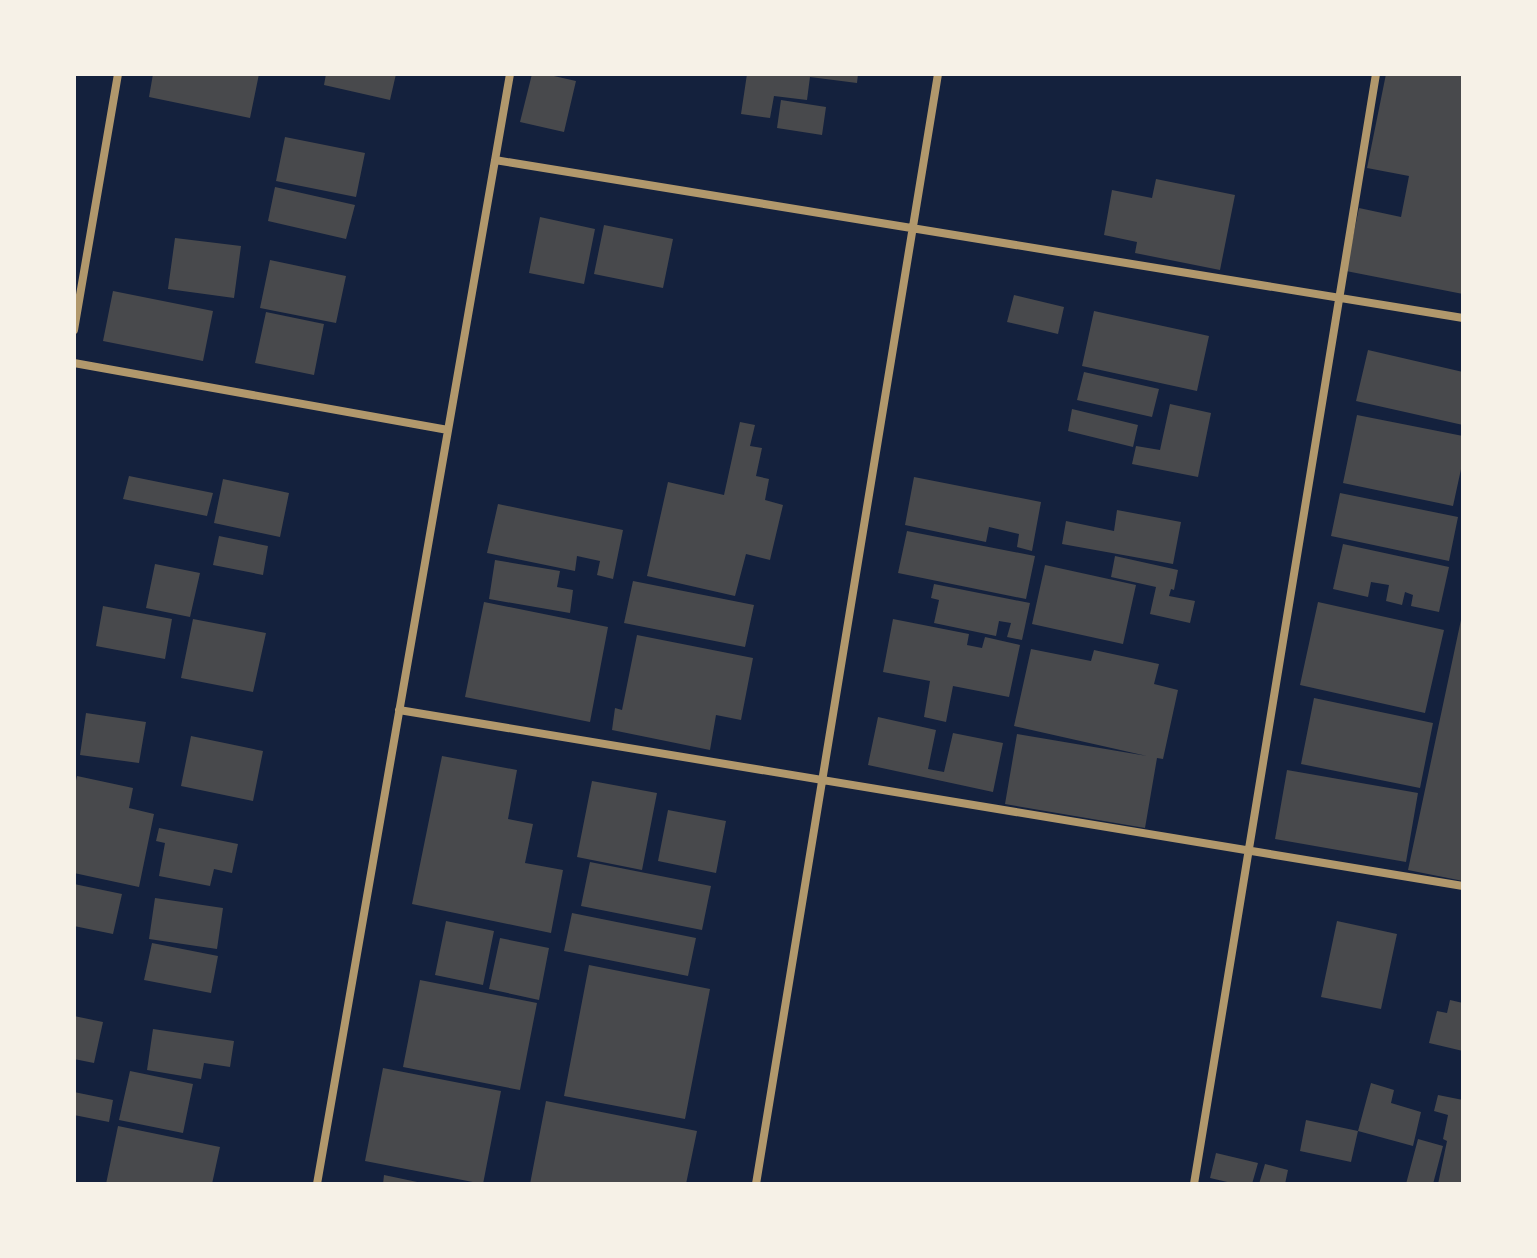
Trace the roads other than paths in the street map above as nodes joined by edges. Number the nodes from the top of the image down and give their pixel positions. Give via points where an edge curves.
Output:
1 (118, 74) edge
2 (510, 74) edge
3 (938, 74) edge
4 (1376, 74) edge
5 (495, 160) junction
6 (912, 228) junction
7 (1339, 298) junction
8 (1463, 318) edge
9 (74, 330) edge
10 (74, 363) edge
11 (448, 430) junction
12 (399, 710) junction
13 (822, 781) junction
14 (1248, 851) junction
15 (1463, 886) edge
16 (317, 1184) edge
17 (756, 1184) edge
18 (1194, 1184) edge

1 - 9 street
2 - 5 street
3 - 6 street
4 - 7 street
5 - 6 street
5 - 11 street
6 - 7 street
6 - 13 street
7 - 8 street
7 - 14 street
10 - 11 street
11 - 12 street
12 - 13 street
12 - 16 street
13 - 14 street
13 - 17 street
14 - 15 street
14 - 18 street

